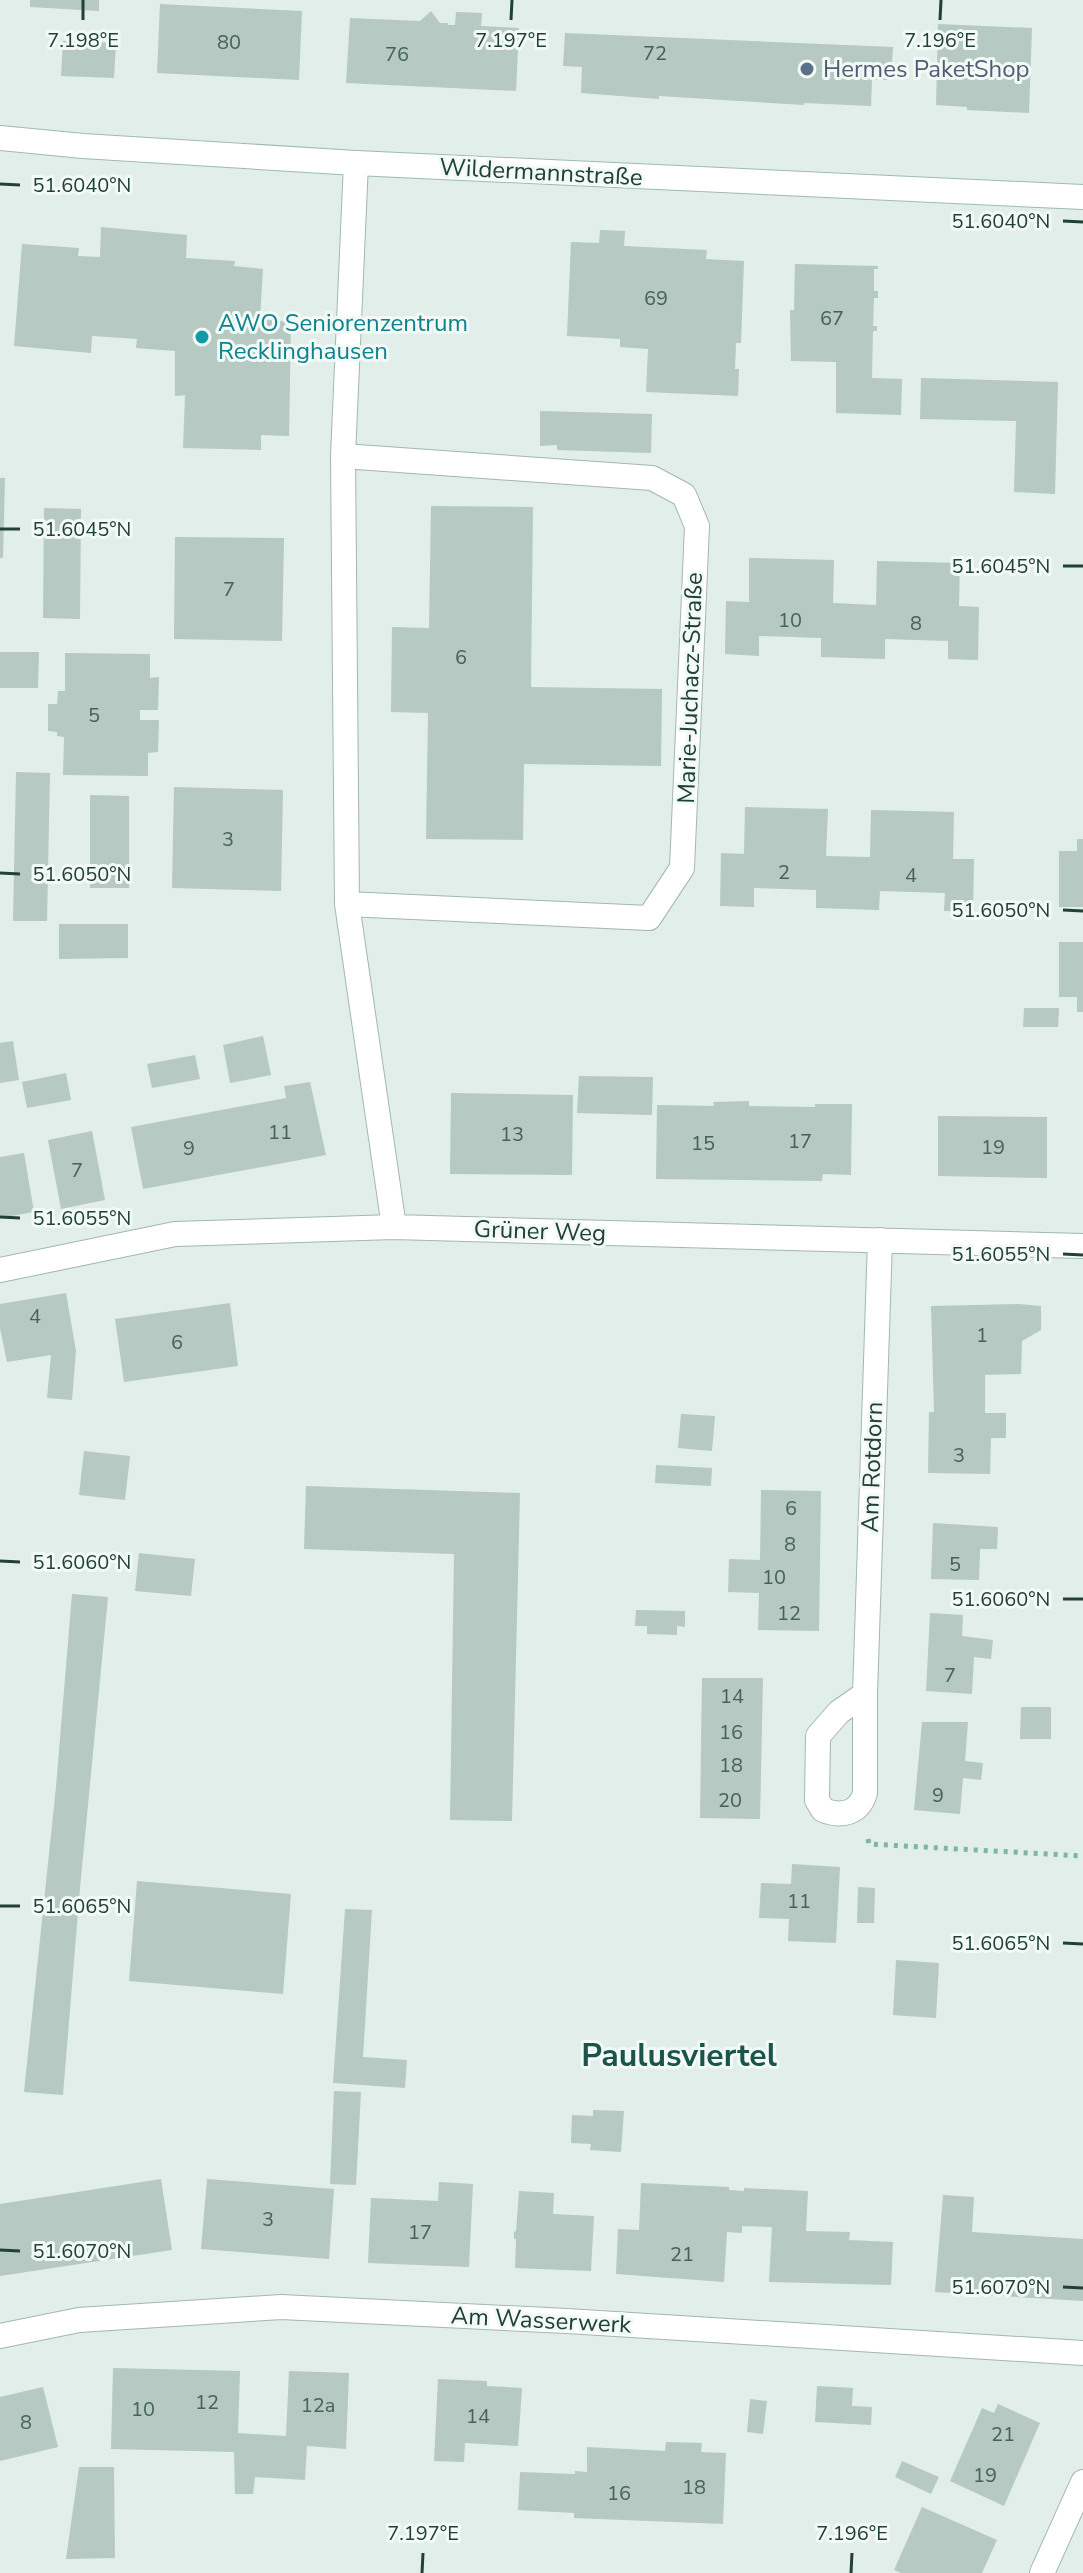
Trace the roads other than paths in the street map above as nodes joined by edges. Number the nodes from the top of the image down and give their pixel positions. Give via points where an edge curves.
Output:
1 (0, 138) edge
2 (356, 163) junction
3 (1083, 197) edge
4 (343, 456) junction
5 (347, 904) junction
6 (394, 1227) junction
7 (880, 1240) junction
8 (1083, 1246) edge
9 (0, 1270) edge
10 (865, 1694) junction
11 (0, 2336) edge
12 (1083, 2353) edge
13 (1083, 2482) edge
14 (1042, 2573) edge

1 - 2 street, Wildermannstraße
2 - 3 street, Wildermannstraße
2 - 4 street
4 - 5 street
4 - 5 street, Marie-Juchacz-Straße via 652,478 684,495 697,526 682,868 649,918
5 - 6 street
6 - 7 street, Grüner Weg
6 - 9 street, Grüner Weg via 175,1234
7 - 8 street, Grüner Weg
7 - 10 street, Am Rotdorn
10 - 10 street, Am Rotdorn via 818,1736 817,1800 823,1810 842,1815 862,1804
11 - 12 street, Am Wasserwerk via 79,2320 281,2307
13 - 14 street

